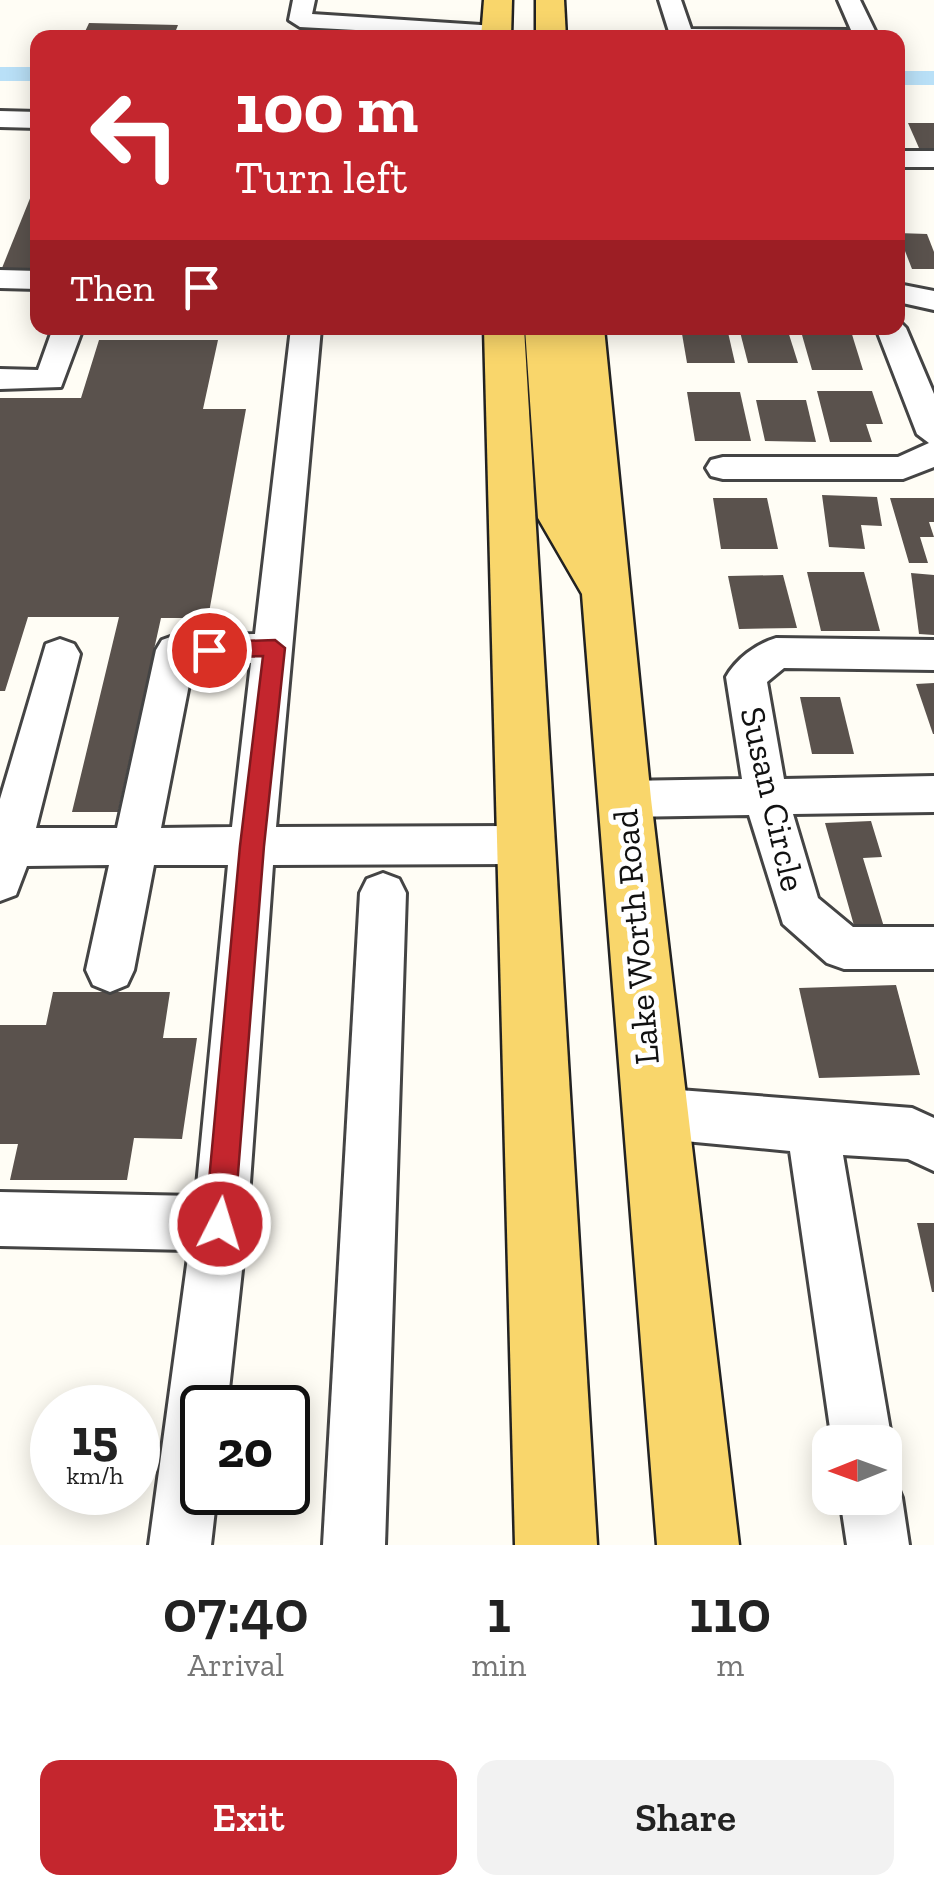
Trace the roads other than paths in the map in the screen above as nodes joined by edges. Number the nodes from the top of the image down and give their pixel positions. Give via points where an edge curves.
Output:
1 (304, 0) edge
2 (498, 0) edge
3 (550, 0) edge
4 (670, 0) edge
5 (848, 0) edge
6 (431, 30) edge
7 (496, 30) edge
8 (551, 30) edge
9 (680, 30) edge
10 (863, 30) edge
11 (0, 119) edge
12 (30, 120) edge
13 (905, 159) edge
14 (934, 159) edge
15 (0, 279) edge
16 (30, 280) edge
17 (66, 335) edge
18 (305, 335) edge
19 (504, 335) edge
20 (546, 335) edge
21 (585, 335) edge
22 (894, 335) edge
23 (0, 380) edge
24 (934, 434) edge
25 (934, 453) edge
26 (722, 468) dead end
27 (606, 598) junction
28 (275, 648) junction
29 (60, 654) dead end
30 (934, 655) edge
31 (934, 794) edge
32 (766, 798) junction
33 (623, 799) junction
34 (525, 844) junction
35 (252, 846) junction
36 (138, 847) junction
37 (3, 858) edge
38 (383, 893) dead end
39 (934, 948) edge
40 (110, 970) dead end
41 (653, 1112) junction
42 (812, 1127) junction
43 (927, 1135) edge
44 (0, 1219) edge
45 (220, 1224) junction
46 (859, 1425) edge
47 (873, 1515) edge
48 (180, 1545) edge
49 (354, 1545) edge
50 (556, 1545) edge
51 (698, 1545) edge
52 (878, 1545) edge

1 - 6 street via 300,20
2 - 7 main road
3 - 8 main road
4 - 9 street
5 - 10 street
11 - 12 street
13 - 14 street
15 - 16 street
17 - 23 street via 50,380
18 - 28 street
19 - 34 main road
20 - 27 main road via 561,518
21 - 27 main road, Lake Worth Road
22 - 24 street
25 - 26 street via 903,468
27 - 33 main road, Lake Worth Road
28 - 35 street
28 - 36 street via 176,650
29 - 37 street
30 - 32 street, Susan Circle via 776,653 746,676
31 - 32 street
32 - 33 street
32 - 39 street, Susan Circle via 798,910 844,948
33 - 41 main road, Lake Worth Road
34 - 35 street
34 - 50 main road
35 - 36 street
35 - 45 street
36 - 37 street
36 - 40 street
38 - 49 street
41 - 42 street
41 - 51 main road, Lake Worth Road
42 - 43 street
42 - 46 street
44 - 45 street
45 - 48 street
47 - 52 street

